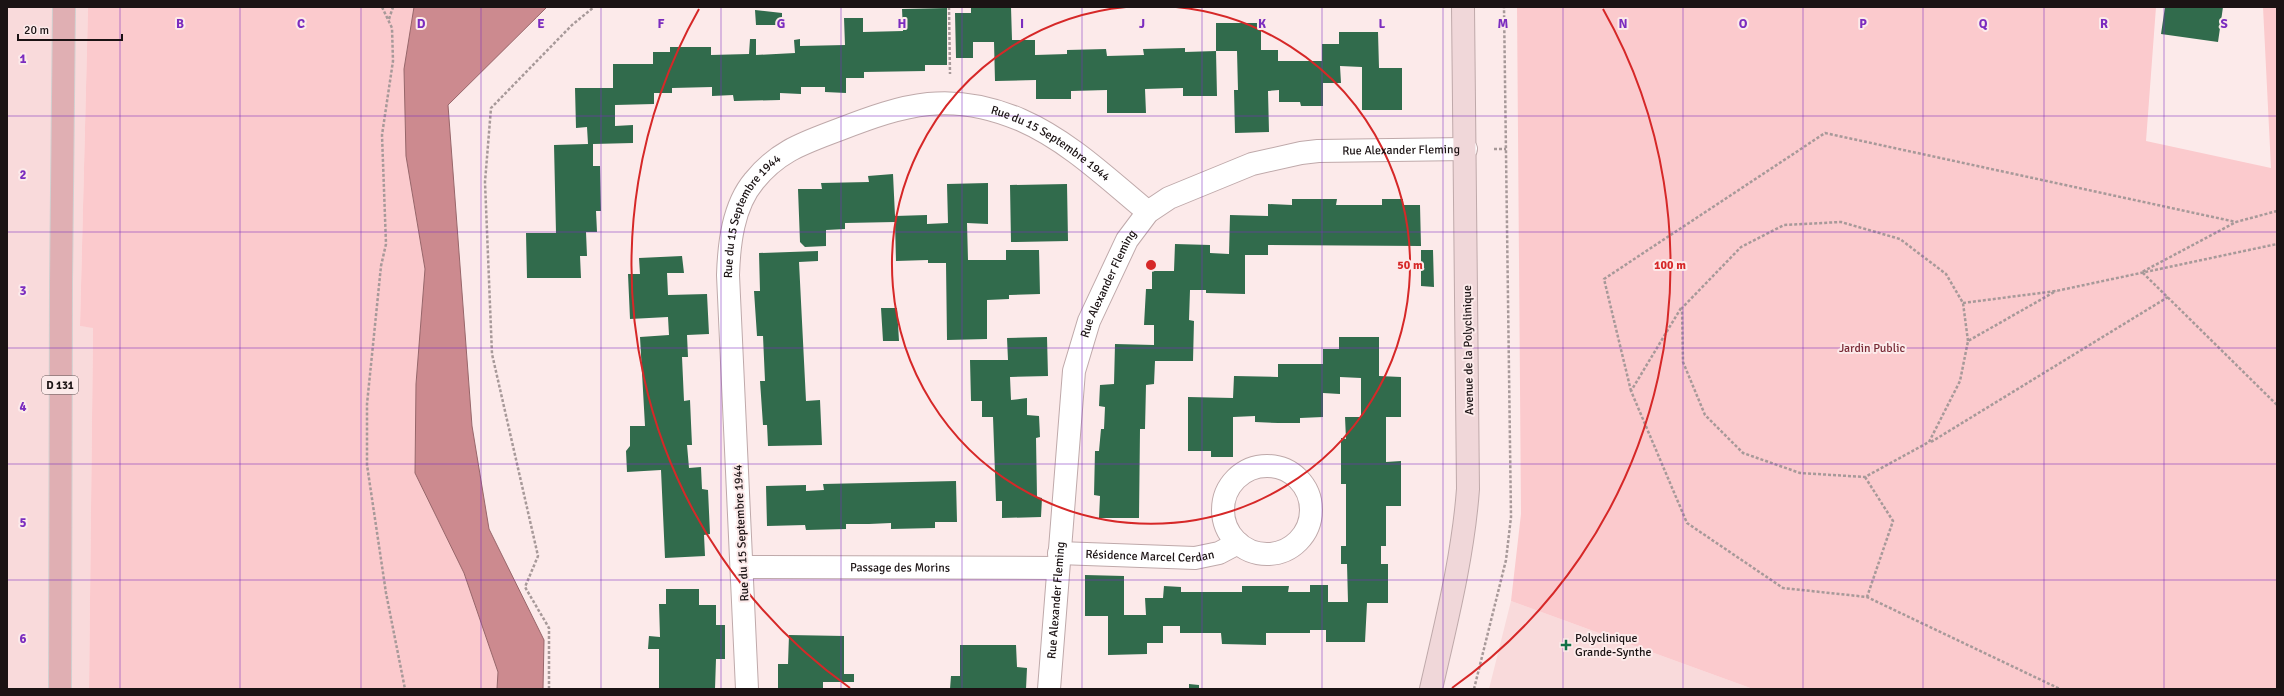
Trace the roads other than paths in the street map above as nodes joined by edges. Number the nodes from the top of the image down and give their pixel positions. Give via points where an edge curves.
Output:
1 (64, 7) edge
2 (1463, 7) edge
3 (1466, 149) junction
4 (1148, 212) junction
5 (1238, 543) junction
6 (1058, 560) junction
7 (742, 568) junction
8 (60, 689) edge
9 (747, 689) edge
10 (1049, 689) edge
11 (1432, 689) edge

1 - 8 main road, D 131 via 60,290
2 - 3 street, Avenue de la Polyclinique
3 - 4 street, Rue Alexander Fleming via 1318,151 1284,156 1252,164 1182,191
3 - 11 street, Avenue de la Polyclinique via 1468,489 1457,575
4 - 6 street, Rue Alexander Fleming via 1127,240 1089,321 1078,352 1072,386
4 - 7 street, Rue du 15 Septembre 1944 via 1083,158 1035,127 989,110 951,103 918,104 886,111 792,148 766,168 745,195 730,240 728,275
5 - 5 street via 1253,552 1270,554 1286,550 1300,538 1309,523 1311,506 1306,490 1296,476 1280,468 1263,465 1247,470 1233,481 1224,496 1222,513 1227,530
5 - 6 street, Résidence Marcel Cerdan via 1218,553 1195,558
6 - 7 street, Passage des Morins
6 - 10 street, Rue Alexander Fleming
7 - 9 street, Rue du 15 Septembre 1944

